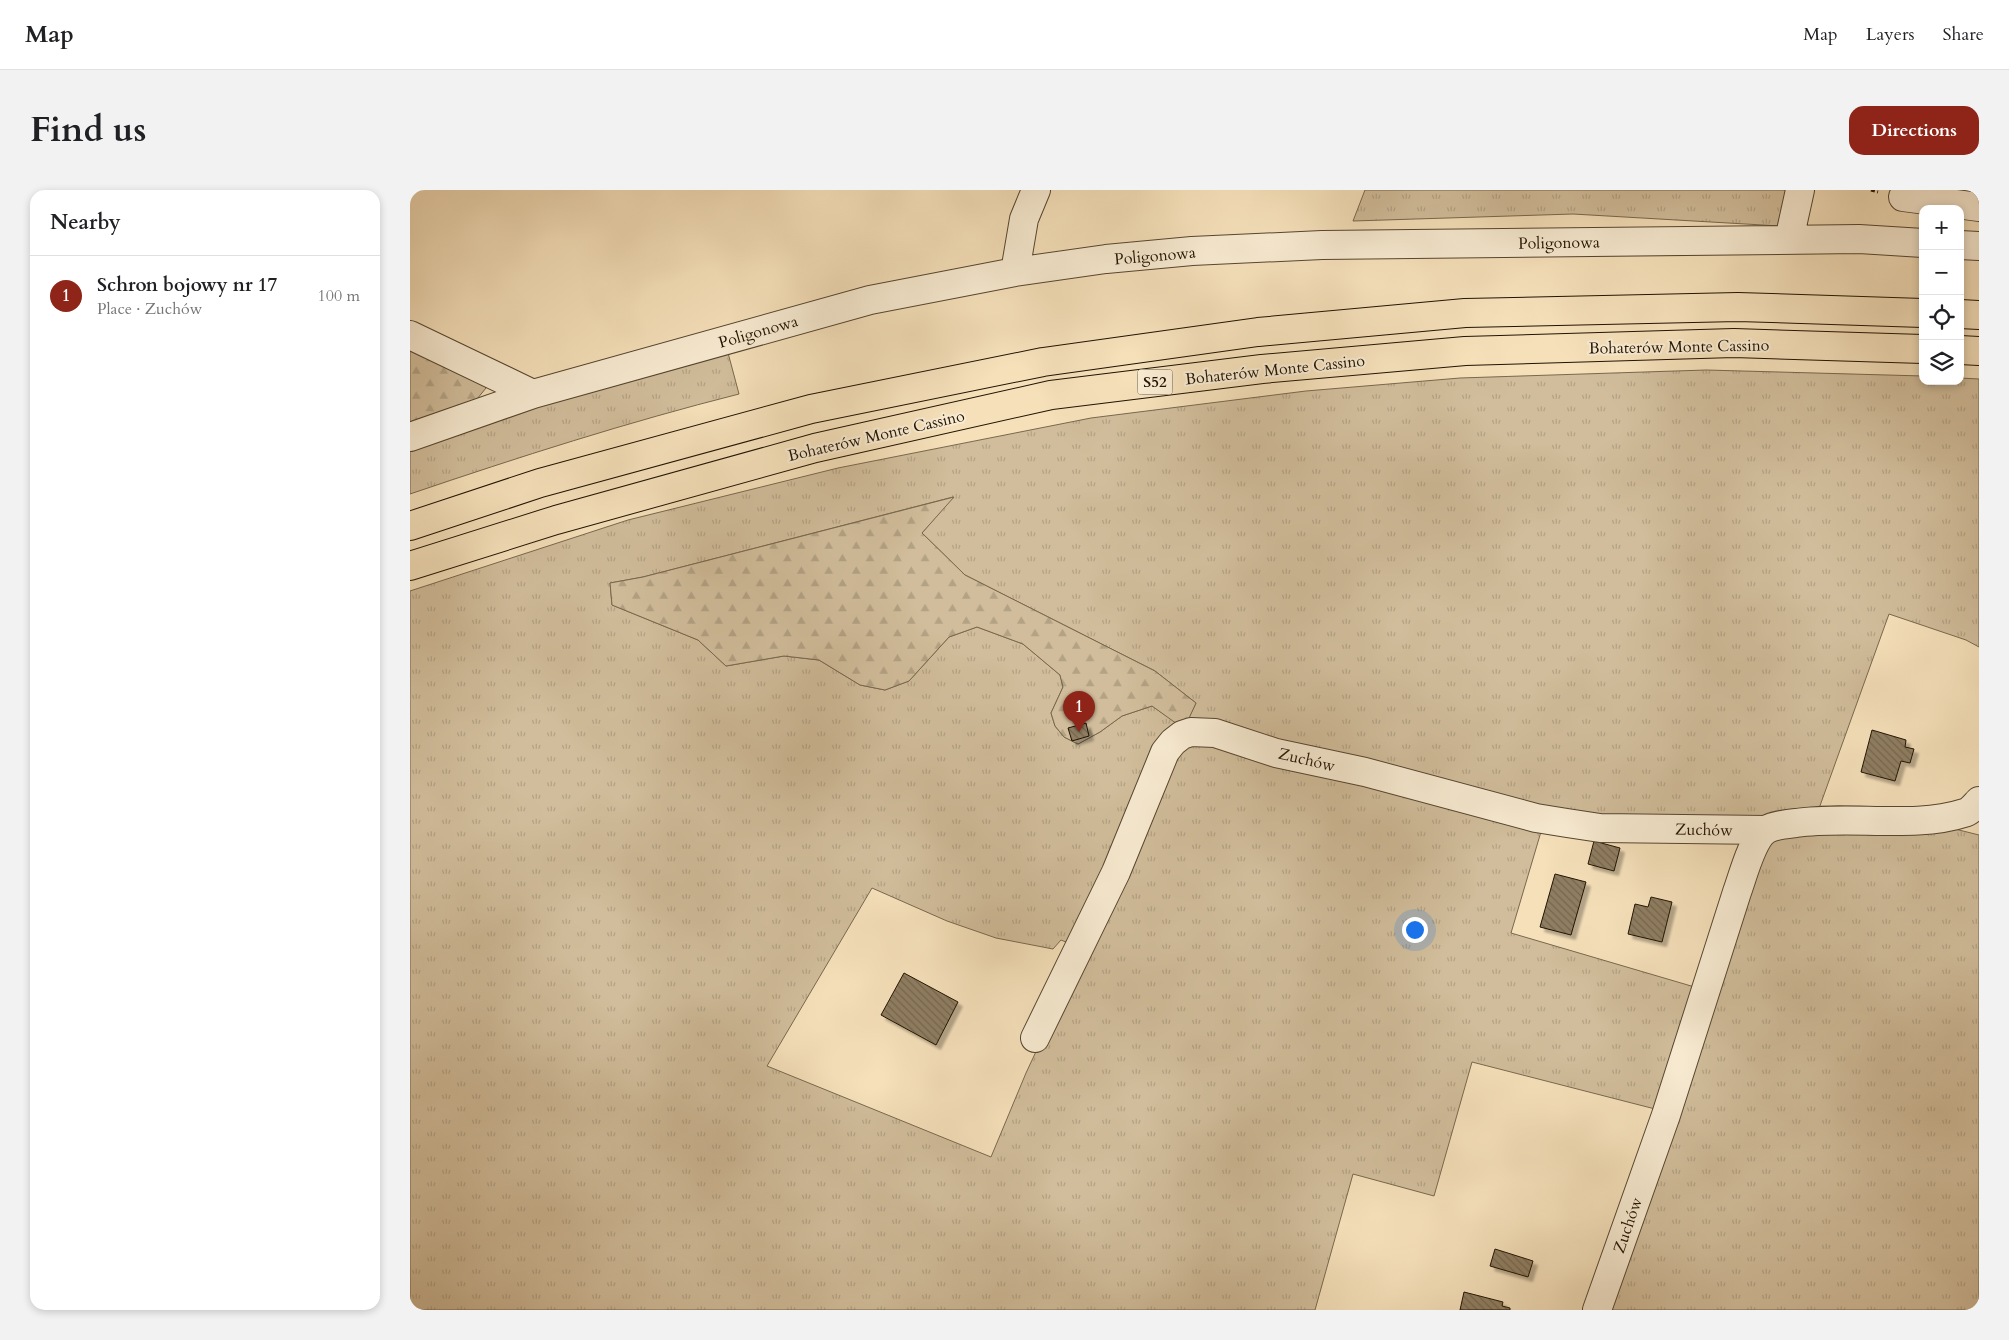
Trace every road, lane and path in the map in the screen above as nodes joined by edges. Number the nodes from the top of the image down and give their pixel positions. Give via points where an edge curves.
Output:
1 (1036, 190) edge
2 (1800, 190) edge
3 (1979, 207) edge
4 (1790, 240) junction
5 (1918, 243) edge
6 (1964, 245) edge
7 (1979, 246) edge
8 (1015, 272) junction
9 (1919, 313) edge
10 (1964, 314) edge
11 (1979, 315) edge
12 (410, 335) edge
13 (1919, 349) edge
14 (1964, 350) edge
15 (1979, 351) edge
16 (533, 394) junction
17 (410, 437) edge
18 (410, 526) edge
19 (410, 566) edge
20 (1975, 812) edge
21 (1766, 830) junction
22 (1035, 1038) dead end
23 (1597, 1310) edge

1 - 8 street via 1024,219
2 - 4 street
3 - 5 street via 1912,199
4 - 5 street, Poligonowa via 1859,239
4 - 8 street, Poligonowa via 1313,245 1192,251
6 - 7 street
8 - 16 street, Poligonowa via 870,300
9 - 18 highway, S52 via 1738,307 1465,313 1258,332 1043,362 812,409 540,483
10 - 11 highway
12 - 16 street
13 - 19 highway, Bohaterów Monte Cassino / S52 via 1734,343 1465,351 1262,369 1051,395 815,448 556,520
14 - 15 highway
16 - 17 street, Poligonowa
20 - 21 street, Zuchów via 1926,820 1816,820
21 - 22 street, Zuchów via 1600,828 1567,824 1365,772 1276,753 1215,733 1192,732 1182,735 1165,752 1116,872
21 - 23 street, Zuchów via 1750,856 1666,1115

